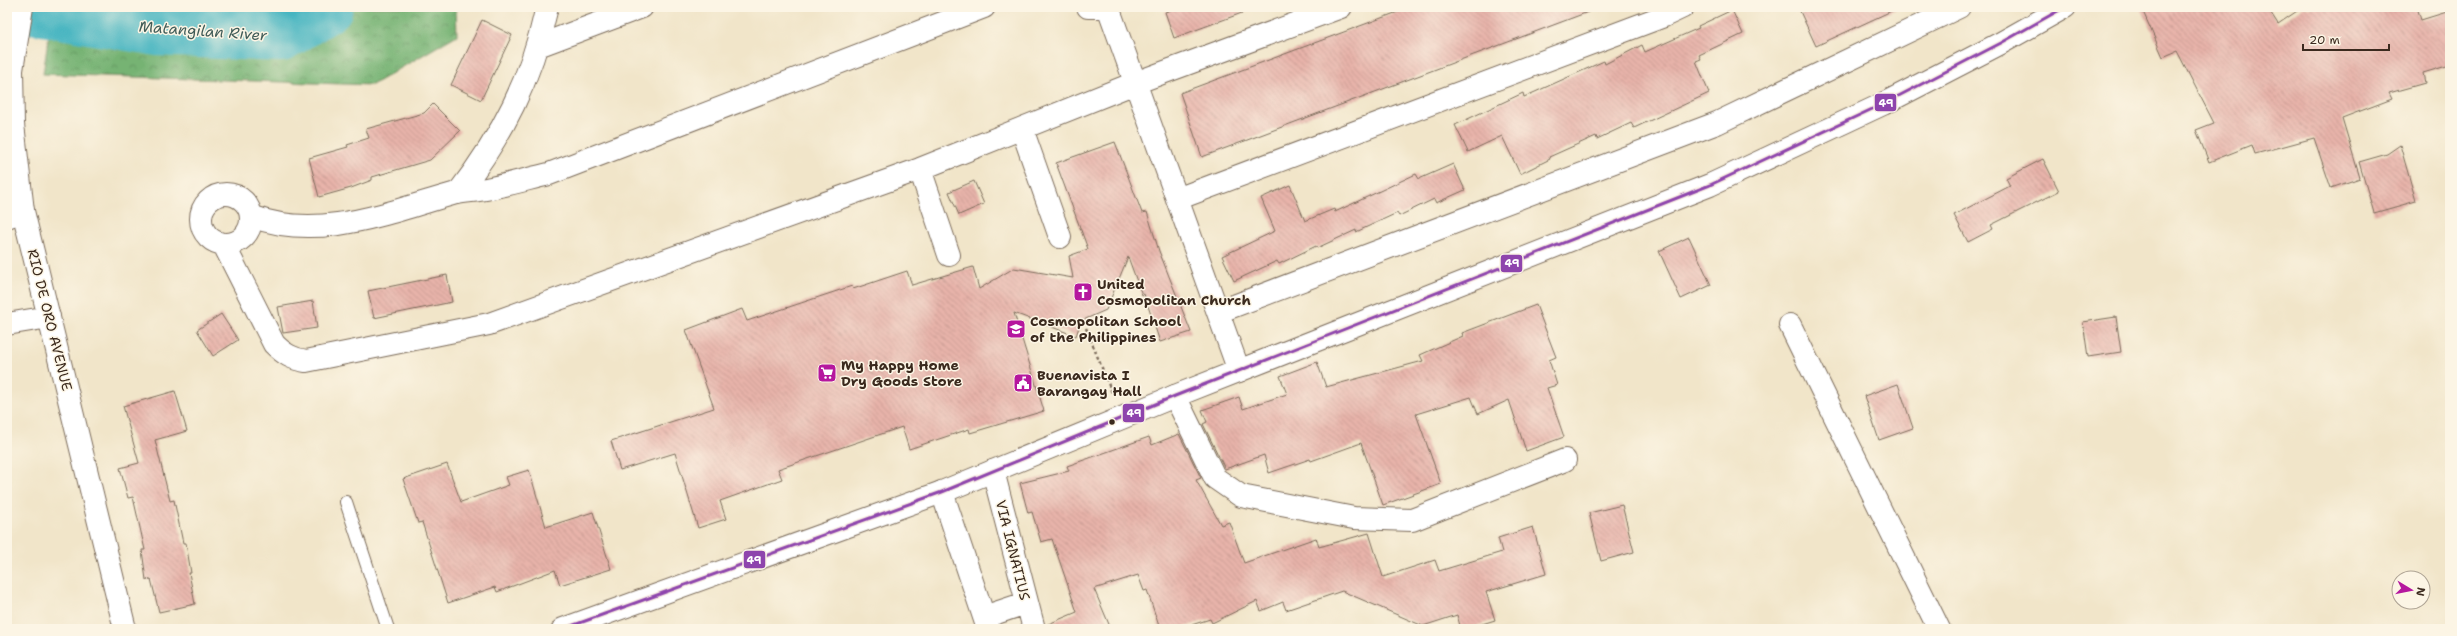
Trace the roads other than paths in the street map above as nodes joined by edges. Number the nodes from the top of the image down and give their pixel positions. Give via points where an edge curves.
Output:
1 (22, 7) edge
2 (547, 7) edge
3 (642, 7) edge
4 (984, 7) edge
5 (1088, 7) edge
6 (1098, 7) edge
7 (1108, 7) edge
8 (1340, 7) edge
9 (1683, 7) edge
10 (1959, 7) edge
11 (2065, 7) edge
12 (538, 46) junction
13 (1135, 83) junction
14 (1022, 128) junction
15 (920, 169) junction
16 (458, 193) junction
17 (1177, 199) junction
18 (15, 214) edge
19 (251, 216) junction
20 (1060, 237) dead end
21 (224, 245) junction
22 (949, 255) dead end
23 (1218, 312) junction
24 (49, 317) junction
25 (7, 324) edge
26 (1790, 325) dead end
27 (1239, 371) junction
28 (1175, 396) junction
29 (1564, 460) dead end
30 (993, 471) junction
31 (942, 492) junction
32 (346, 502) dead end
33 (1026, 603) junction
34 (986, 623) edge
35 (125, 629) edge
36 (388, 629) edge
37 (563, 629) edge
38 (1034, 629) edge
39 (1939, 629) edge

1 - 18 street, RIO DE ORO AVENUE via 12,70
2 - 12 street
3 - 12 street
4 - 16 street via 549,174 485,190
5 - 6 street
7 - 13 street
8 - 13 street
9 - 17 street
10 - 23 street via 1718,123
11 - 27 street via 1883,104 1710,185
12 - 16 street via 505,122 486,157
13 - 14 street
13 - 17 street
14 - 15 street
14 - 20 street
15 - 21 street via 489,324 306,361 284,354 274,344
15 - 22 street
16 - 19 street via 329,226 280,226
17 - 23 street
18 - 24 street, RIO DE ORO AVENUE
19 - 21 street via 250,227 244,237 235,243
19 - 21 street via 247,206 238,197 228,194 216,195 207,202 200,223 209,238
23 - 27 street
24 - 25 street
24 - 35 street, RIO DE ORO AVENUE
26 - 39 street
27 - 28 street
28 - 29 street via 1215,478 1242,496 1354,518 1412,520
28 - 30 street
30 - 31 street
30 - 33 street, VIA IGNATIUS
31 - 34 street
31 - 37 street
32 - 36 lane
33 - 34 street
33 - 38 street, VIA IGNATIUS

